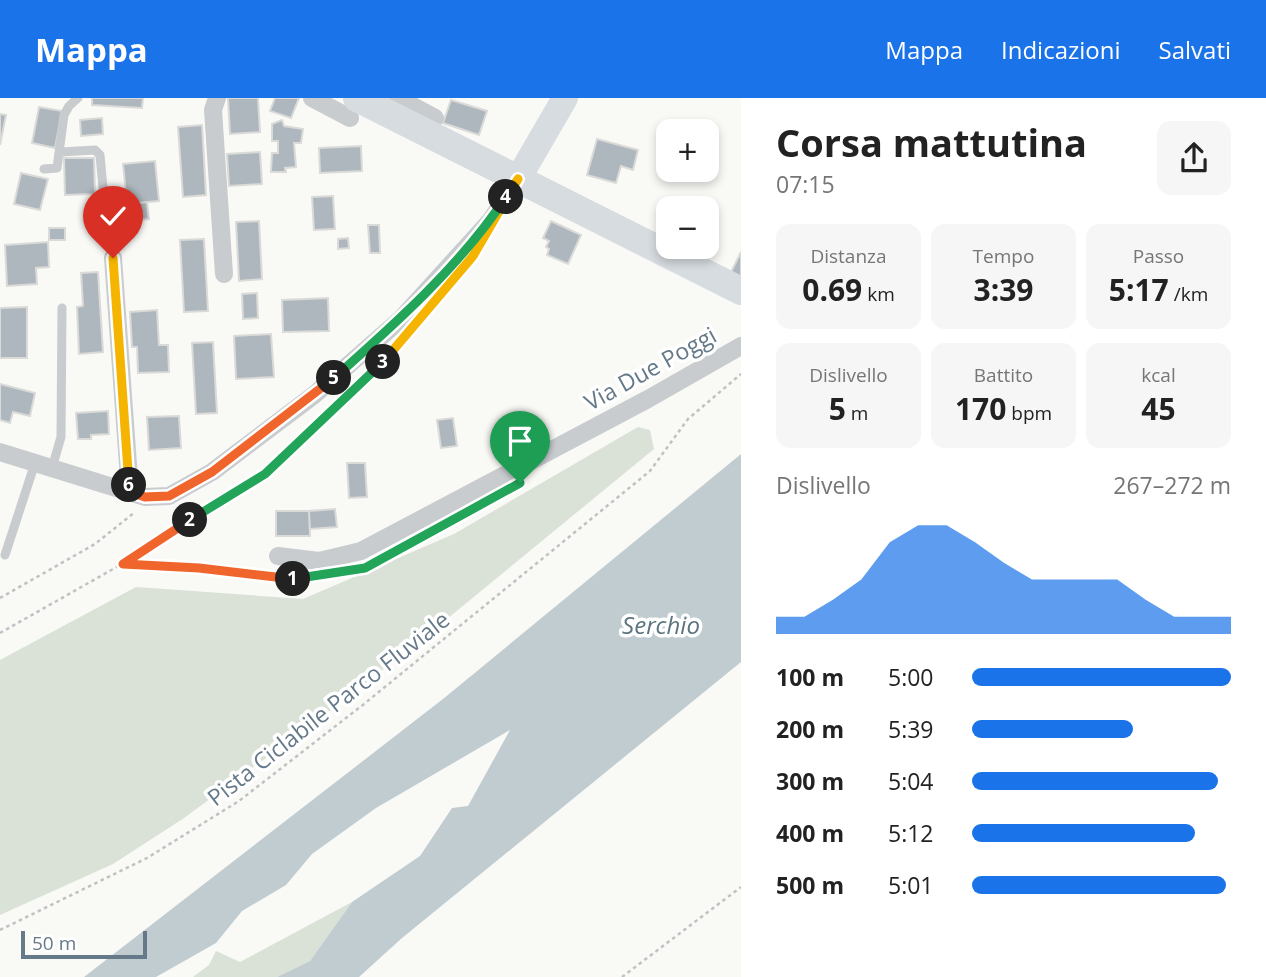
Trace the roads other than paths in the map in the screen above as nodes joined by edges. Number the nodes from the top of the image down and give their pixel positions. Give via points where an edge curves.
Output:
1 (78, 98) edge
2 (217, 98) edge
3 (312, 98) edge
4 (398, 98) edge
5 (565, 98) edge
6 (354, 108) edge
7 (435, 118) dead end
8 (61, 152) junction
9 (44, 169) dead end
10 (518, 179) junction
11 (113, 258) joint
12 (224, 274) dead end
13 (741, 291) edge
14 (62, 308) dead end
15 (741, 346) edge
16 (0, 452) edge
17 (43, 466) junction
18 (130, 492) junction
19 (5, 555) dead end
20 (278, 556) dead end

1 - 8 lane via 64,115
2 - 12 street via 213,110
3 - 6 street
4 - 7 street
5 - 10 street
6 - 10 main road
8 - 9 lane via 57,168
8 - 11 lane via 95,150 100,155
10 - 13 main road
10 - 18 street via 491,220 401,319 314,395 212,472 169,496
11 - 18 street
14 - 17 lane via 61,437
15 - 20 street, Via Due Poggi via 361,551 319,561
16 - 17 street
17 - 18 street
17 - 19 lane

